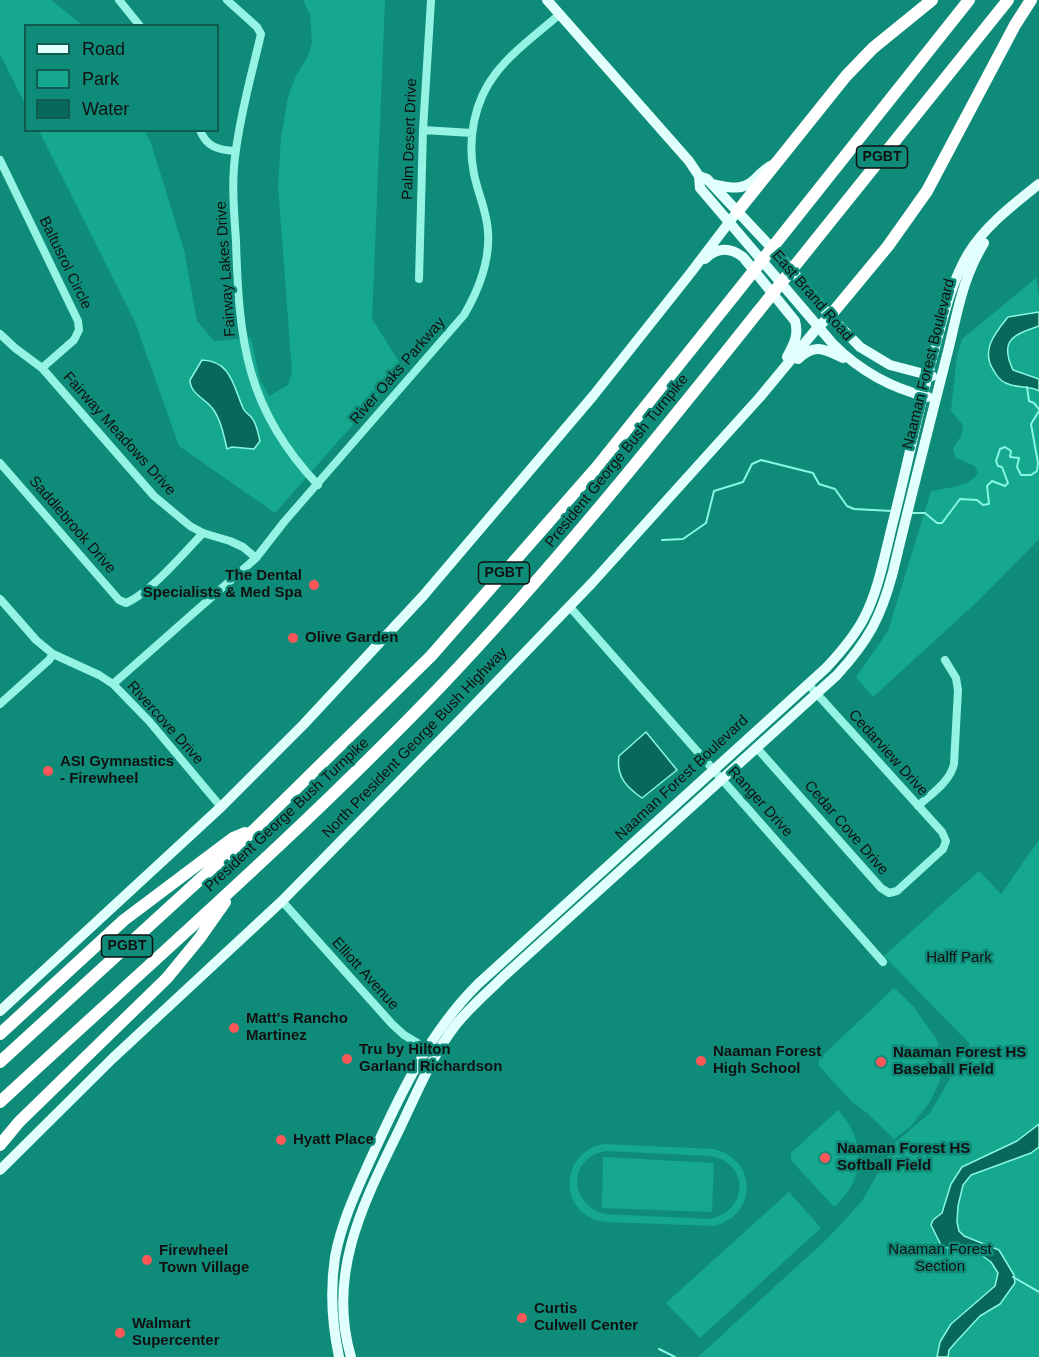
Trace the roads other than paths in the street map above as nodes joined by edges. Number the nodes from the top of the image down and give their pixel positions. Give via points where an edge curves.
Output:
1 (119, 0) edge
2 (227, 0) edge
3 (431, 0) edge
4 (547, 0) edge
5 (932, 0) edge
6 (969, 0) edge
7 (1008, 0) edge
8 (1031, 0) edge
9 (560, 14) junction
10 (138, 24) edge
11 (423, 130) junction
12 (201, 132) edge
13 (472, 133) junction
14 (235, 151) junction
15 (0, 160) edge
16 (776, 162) junction
17 (699, 176) junction
18 (711, 184) junction
19 (1039, 184) edge
20 (733, 217) junction
21 (998, 220) junction
22 (689, 275) junction
23 (419, 279) dead end
24 (830, 316) junction
25 (818, 327) junction
26 (0, 334) edge
27 (850, 362) junction
28 (42, 368) junction
29 (927, 375) junction
30 (941, 378) junction
31 (922, 396) junction
32 (760, 397) junction
33 (935, 399) junction
34 (0, 462) edge
35 (909, 482) junction
36 (318, 485) junction
37 (203, 533) junction
38 (256, 558) junction
39 (874, 594) junction
40 (886, 598) junction
41 (0, 599) edge
42 (569, 606) junction
43 (53, 654) junction
44 (945, 660) dead end
45 (113, 684) junction
46 (808, 684) junction
47 (816, 693) junction
48 (0, 704) edge
49 (756, 747) junction
50 (717, 774) junction
51 (918, 806) junction
52 (221, 807) junction
53 (254, 830) junction
54 (946, 841) joint
55 (238, 882) junction
56 (282, 901) junction
57 (884, 962) dead end
58 (0, 1011) edge
59 (0, 1034) edge
60 (431, 1051) junction
61 (0, 1062) edge
62 (0, 1102) edge
63 (381, 1134) junction
64 (0, 1145) edge
65 (386, 1158) junction
66 (0, 1170) edge
67 (339, 1357) edge
68 (351, 1357) edge

1 - 10 street
2 - 14 street, Fairway Lakes Drive via 261,34
3 - 11 street, Palm Desert Drive
4 - 9 main road, East Brand Road
5 - 16 highway via 873,48 846,76
6 - 53 highway, President George Bush Turnpike / PGBT, bridge via 597,467 431,656
7 - 55 highway, President George Bush Turnpike / PGBT, bridge via 599,509 503,619 375,753
8 - 24 highway via 927,191
9 - 13 street, River Oaks Parkway via 495,75 476,112
9 - 17 main road, East Brand Road
11 - 13 street
11 - 23 street, Palm Desert Drive
12 - 14 street via 215,148
13 - 36 street, River Oaks Parkway via 474,177 489,235 473,300
14 - 36 street, Fairway Lakes Drive via 236,261 247,359 266,414 294,458
15 - 28 street, Baltusrol Circle via 80,330
16 - 18 main road via 742,188
16 - 20 highway
17 - 18 main road, East Brand Road
17 - 20 main road, East Brand Road via 700,188
18 - 20 main road, East Brand Road
19 - 21 main road
20 - 22 main road
20 - 24 main road, East Brand Road via 783,260
20 - 25 main road, East Brand Road
21 - 29 main road, Naaman Forest Boulevard via 967,255 942,319
21 - 30 main road, Naaman Forest Boulevard via 964,282
22 - 32 main road via 715,252 734,250 795,321 795,341
22 - 52 main road via 444,573
24 - 25 main road, North President George Bush Highway
24 - 29 main road, East Brand Road via 874,356
25 - 27 main road, East Brand Road
25 - 32 main road, North President George Bush Highway
26 - 28 street, Fairway Meadows Drive
27 - 31 main road, East Brand Road via 884,382
27 - 32 main road via 822,349 806,352
28 - 37 street, Fairway Meadows Drive via 154,496
29 - 30 main road, East Brand Road
29 - 31 main road, Naaman Forest Boulevard
30 - 33 main road, Naaman Forest Boulevard
31 - 33 main road, East Brand Road
31 - 35 main road, Naaman Forest Boulevard
32 - 42 main road, North President George Bush Highway
33 - 35 main road, Naaman Forest Boulevard
34 - 37 street, Saddlebrook Drive via 119,600 126,603 156,581
35 - 39 main road, Naaman Forest Boulevard
35 - 40 main road, Naaman Forest Boulevard via 899,549
36 - 38 street, River Oaks Parkway
37 - 38 street, Fairway Meadows Drive via 243,547
38 - 45 street, River Oaks Parkway
39 - 40 main road
39 - 46 main road, Naaman Forest Boulevard via 850,641
40 - 47 main road, Naaman Forest Boulevard via 859,652
41 - 43 street, Rivercove Drive
42 - 50 street, Ranger Drive
42 - 56 main road, North President George Bush Highway
43 - 45 street, Rivercove Drive
43 - 48 street
44 - 51 street via 958,690 954,764 948,779
45 - 52 street, Rivercove Drive
46 - 47 street, Cedarview Drive
46 - 50 main road, Naaman Forest Boulevard
47 - 49 main road, Naaman Forest Boulevard
47 - 51 street, Cedarview Drive
49 - 50 main road, Naaman Forest Boulevard
49 - 54 street, Cedar Cove Drive via 881,888 890,893 935,856
50 - 57 street, Ranger Drive
50 - 60 main road, Naaman Forest Boulevard via 502,971 460,1002
51 - 54 street, Cedarview Drive
52 - 58 main road
53 - 59 highway via 233,838 131,915
53 - 61 highway, President George Bush Turnpike / PGBT
55 - 62 highway, President George Bush Turnpike / PGBT
55 - 64 highway via 167,978
56 - 60 street, Elliott Avenue via 392,1024
56 - 66 main road, North President George Bush Highway via 113,1058
60 - 63 main road, Naaman Forest Boulevard
60 - 65 main road, Naaman Forest Boulevard
63 - 65 main road
63 - 67 main road, Naaman Forest Boulevard via 349,1207 335,1257 332,1294
65 - 68 main road, Naaman Forest Boulevard via 362,1206 347,1258 344,1294

